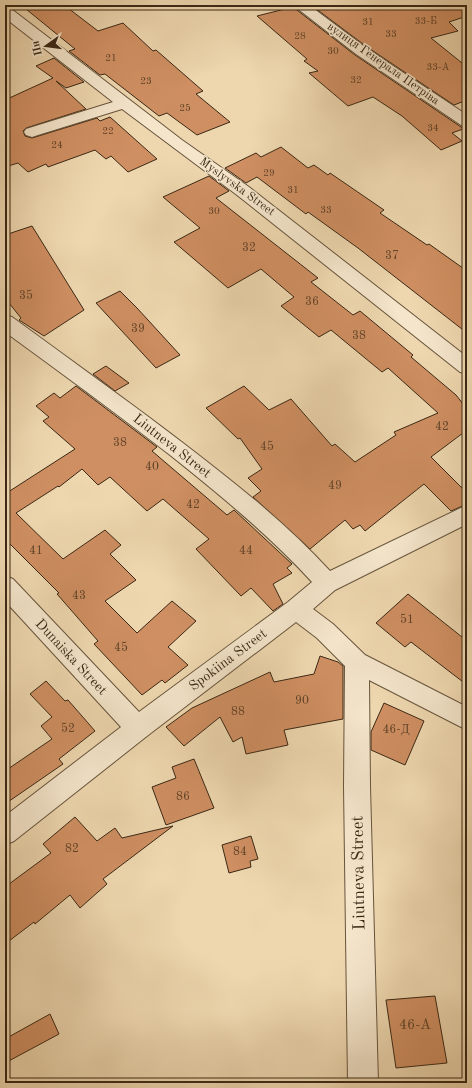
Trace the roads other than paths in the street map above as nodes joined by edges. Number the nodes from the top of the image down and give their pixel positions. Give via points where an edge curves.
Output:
1 (300, 5) edge
2 (5, 10) edge
3 (126, 103) junction
4 (467, 122) edge
5 (32, 132) dead end
6 (5, 322) edge
7 (467, 367) edge
8 (467, 514) edge
9 (327, 583) junction
10 (5, 586) edge
11 (296, 609) junction
12 (358, 662) junction
13 (467, 718) edge
14 (138, 728) junction
15 (5, 832) edge
16 (363, 1083) edge

1 - 4 street, вулиця Генерала Петріва via 361,51
2 - 3 street, Myslyvska Street
3 - 5 street
3 - 7 street, Myslyvska Street via 243,191
6 - 9 street, Liutneva Street via 94,385 240,500 305,557
8 - 9 street, Spokiina Street
9 - 11 street, Spokiina Street
10 - 14 street, Dunaiska Street
11 - 12 street via 325,631
11 - 14 street, Spokiina Street
12 - 13 street
12 - 16 street, Liutneva Street via 357,786
14 - 15 street, Spokiina Street

